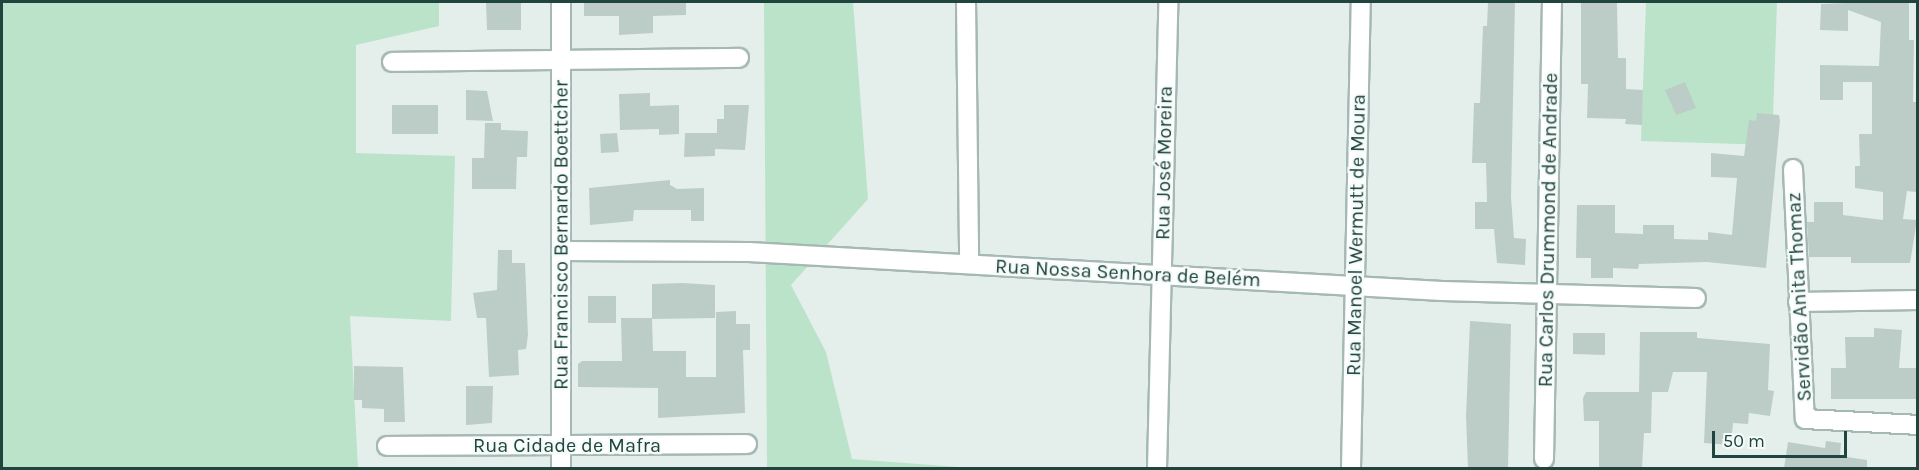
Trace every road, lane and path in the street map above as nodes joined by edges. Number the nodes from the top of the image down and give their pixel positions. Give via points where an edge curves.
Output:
1 (561, 2) edge
2 (966, 2) edge
3 (1168, 2) edge
4 (1361, 2) edge
5 (1552, 2) edge
6 (739, 58) dead end
7 (561, 60) junction
8 (392, 62) dead end
9 (1793, 169) dead end
10 (561, 251) junction
11 (969, 264) junction
12 (1161, 275) junction
13 (1355, 286) junction
14 (1547, 294) junction
15 (1696, 298) dead end
16 (1917, 300) edge
17 (1798, 302) junction
18 (1917, 425) edge
19 (747, 444) dead end
20 (561, 445) junction
21 (387, 446) dead end
22 (1544, 459) dead end
23 (561, 468) edge
24 (1157, 468) edge
25 (1351, 468) edge

1 - 7 street, Rua Francisco Bernardo Boettcher
2 - 11 street
3 - 12 street, Rua José Moreira
4 - 13 street, Rua Manoel Wermutt de Moura
5 - 14 street, Rua Carlos Drummond de Andrade
6 - 7 street
7 - 8 street
7 - 10 street, Rua Francisco Bernardo Boettcher
9 - 17 street, Servidão Anita Thomaz
10 - 11 street, Rua Nossa Senhora de Belém via 749,252
10 - 20 street, Rua Francisco Bernardo Boettcher
11 - 12 street, Rua Nossa Senhora de Belém
12 - 13 street, Rua Nossa Senhora de Belém
12 - 24 street, Rua José Moreira
13 - 14 street, Rua Nossa Senhora de Belém
13 - 25 street, Rua Manoel Wermutt de Moura
14 - 15 street, Rua Nossa Senhora de Belém
14 - 22 street, Rua Carlos Drummond de Andrade
16 - 17 street
17 - 18 street, Servidão Anita Thomaz via 1805,419
19 - 20 street, Rua Cidade de Mafra
20 - 21 street, Rua Cidade de Mafra
20 - 23 street, Rua Francisco Bernardo Boettcher

